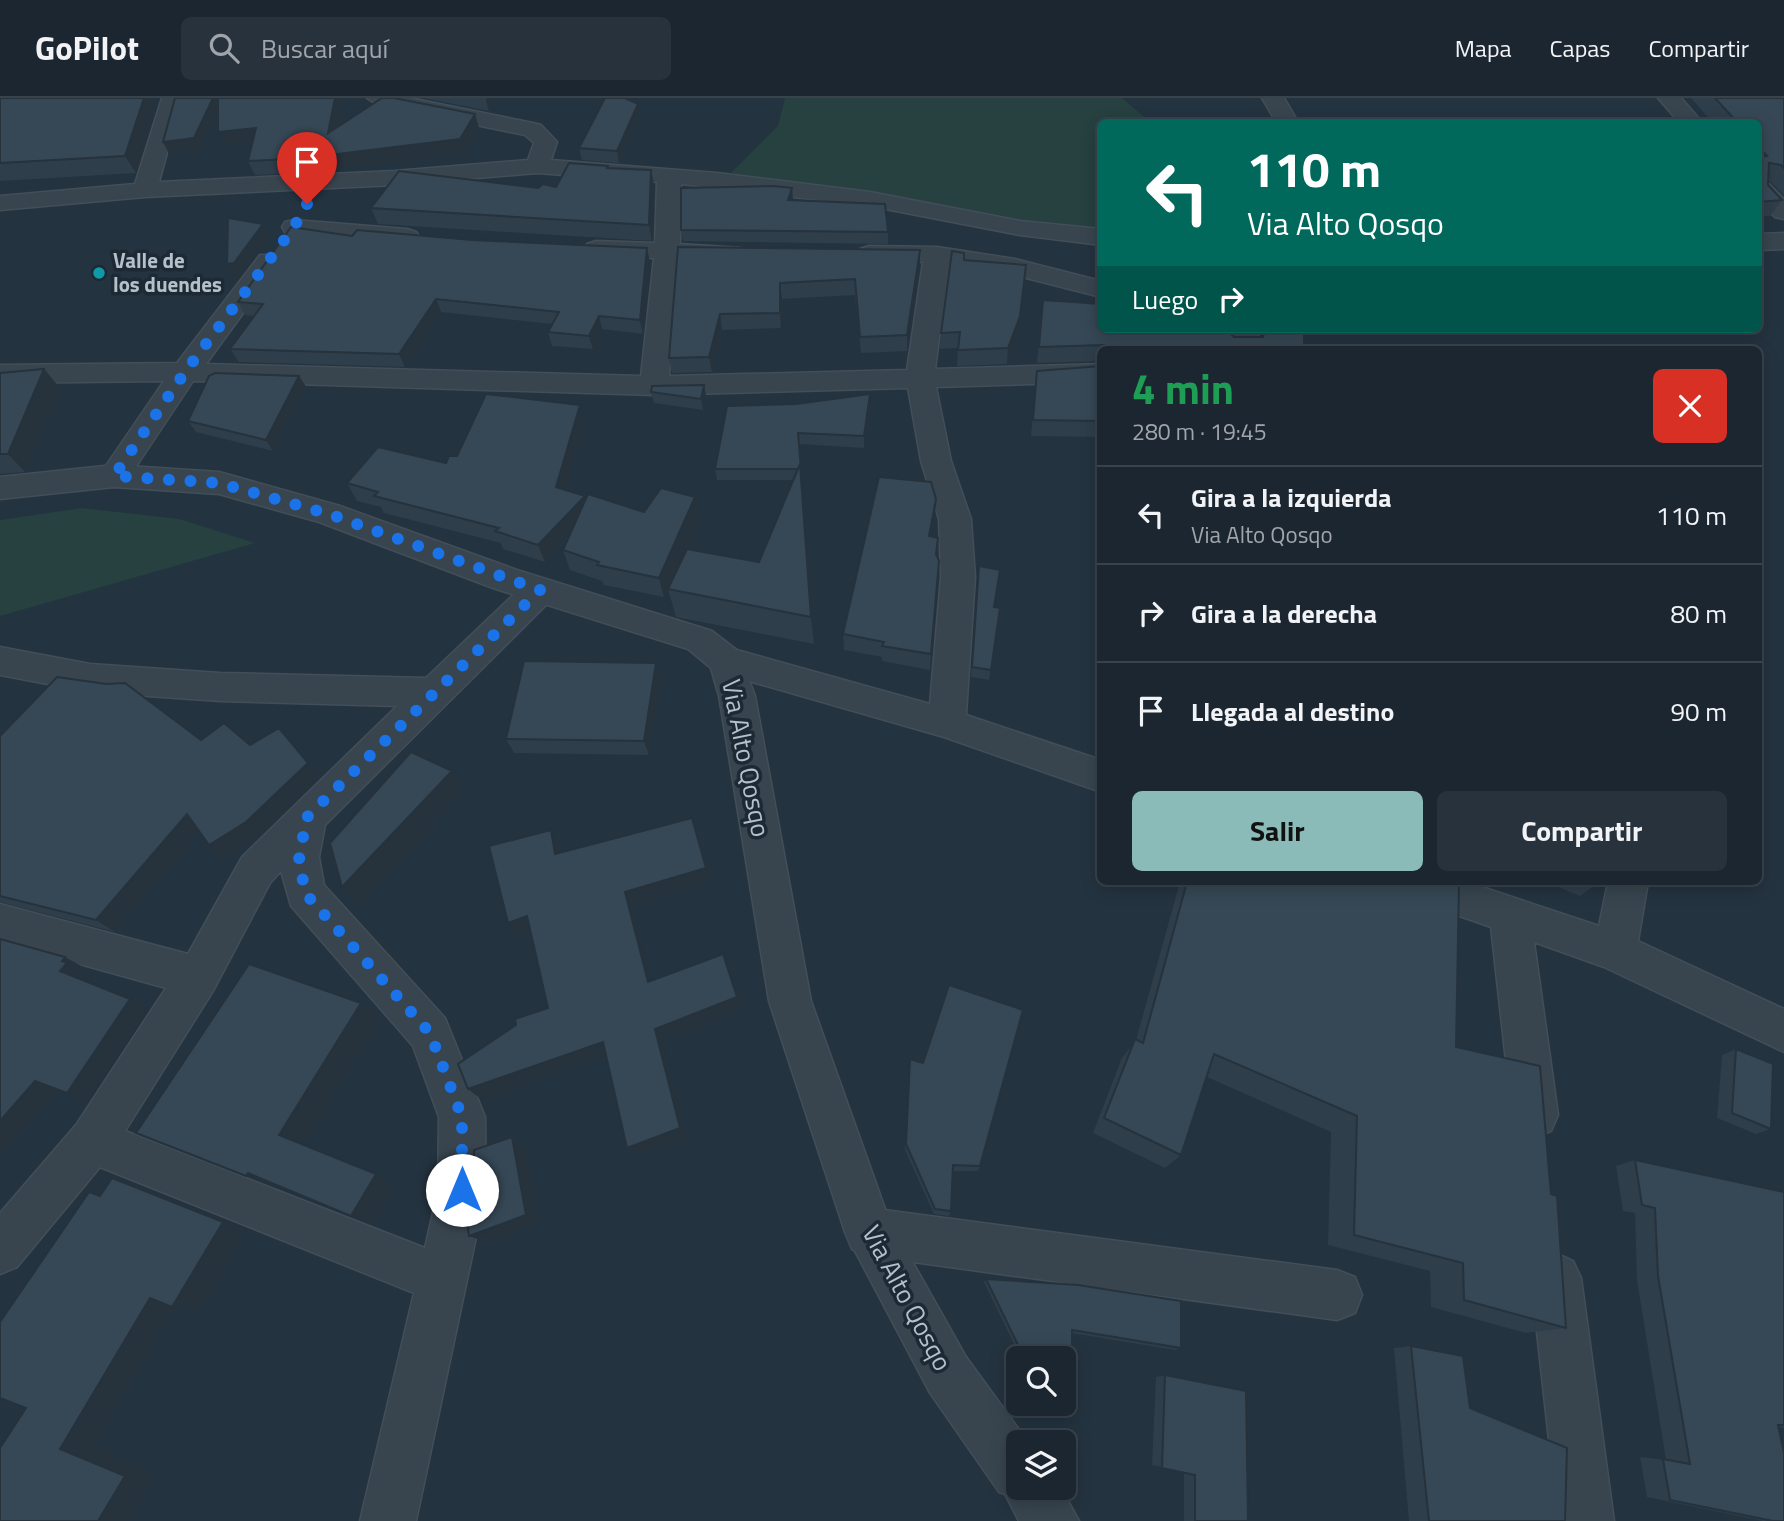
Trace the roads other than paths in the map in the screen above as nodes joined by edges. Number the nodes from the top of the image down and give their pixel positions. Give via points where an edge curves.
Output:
1 (176, 98) edge
2 (378, 98) edge
3 (1273, 98) edge
4 (1669, 98) edge
5 (1285, 119) edge
6 (1688, 119) edge
7 (537, 166) junction
8 (669, 179) junction
9 (320, 182) junction
10 (145, 190) junction
11 (1762, 190) edge
12 (0, 202) edge
13 (1784, 212) edge
14 (294, 227) junction
15 (1097, 237) edge
16 (438, 240) edge
17 (1784, 241) edge
18 (1762, 242) edge
19 (572, 248) edge
20 (667, 252) junction
21 (761, 253) edge
22 (842, 254) edge
23 (937, 255) junction
24 (1097, 288) edge
25 (185, 372) junction
26 (0, 373) edge
27 (1097, 373) edge
28 (920, 376) junction
29 (654, 386) junction
30 (114, 476) junction
31 (0, 488) edge
32 (540, 590) junction
33 (0, 661) edge
34 (726, 661) junction
35 (435, 692) junction
36 (947, 723) junction
37 (1097, 775) edge
38 (307, 817) junction
39 (1422, 885) edge
40 (1627, 885) edge
41 (1510, 915) junction
42 (0, 923) edge
43 (1615, 951) junction
44 (198, 976) junction
45 (1784, 1031) edge
46 (92, 1142) junction
47 (1541, 1163) edge
48 (869, 1232) junction
49 (1550, 1232) edge
50 (0, 1250) edge
51 (444, 1280) junction
52 (1337, 1295) dead end
53 (1006, 1456) edge
54 (1037, 1500) edge
55 (388, 1521) edge
56 (1051, 1521) edge
57 (1586, 1521) edge

1 - 10 street via 170,102
2 - 7 street via 533,130 546,142
3 - 5 street
4 - 6 street
7 - 8 street
7 - 9 street
8 - 15 street via 717,180 870,199 1020,228
8 - 20 street
9 - 10 street
9 - 14 street
10 - 12 street
11 - 13 street
14 - 16 street
14 - 25 street
17 - 18 street
19 - 20 street
20 - 21 street
20 - 29 street
22 - 23 street
23 - 24 street via 1015,267
23 - 28 street
25 - 26 street
25 - 29 street
25 - 30 street
27 - 28 street
28 - 29 street
28 - 36 street via 936,461 955,519 958,577
30 - 31 street, Via Alto Qosqo
30 - 32 street, Via Alto Qosqo via 219,483 329,514
32 - 34 street, Via Alto Qosqo via 700,640
32 - 35 street
33 - 35 street via 90,678 220,687
34 - 36 street
34 - 48 street, Via Alto Qosqo via 737,696 790,1000
35 - 38 street
36 - 37 street
38 - 44 street via 256,870
38 - 51 street via 299,857 305,893 430,1033 462,1117 462,1190
39 - 41 street
40 - 43 street
41 - 43 street
41 - 47 street
42 - 44 street
43 - 45 street
44 - 46 street
46 - 50 street
46 - 51 street
48 - 52 street
48 - 53 street, Via Alto Qosqo via 948,1375
49 - 57 street
51 - 55 street
54 - 56 street

